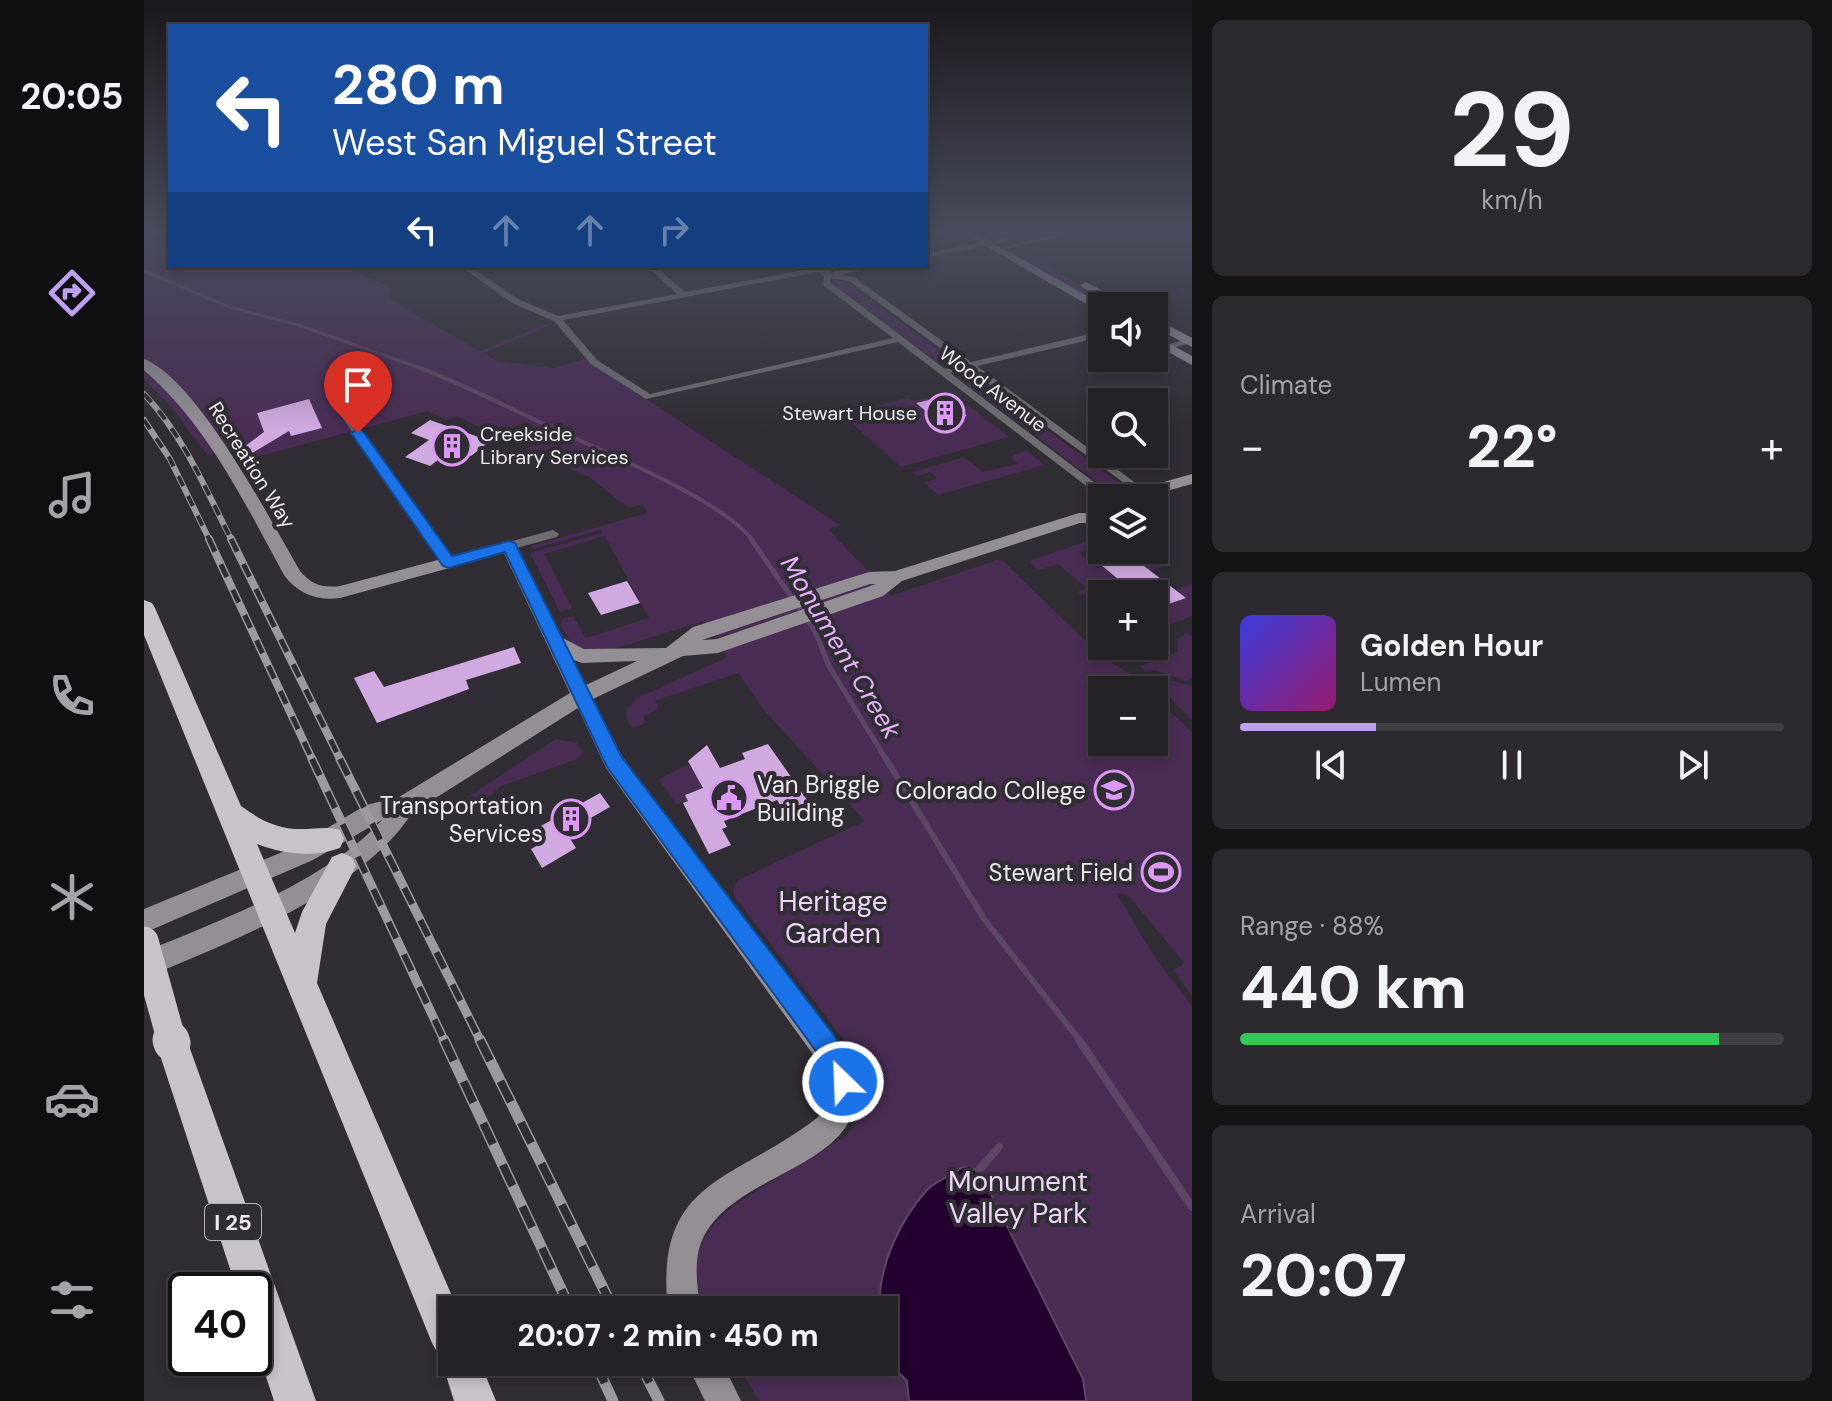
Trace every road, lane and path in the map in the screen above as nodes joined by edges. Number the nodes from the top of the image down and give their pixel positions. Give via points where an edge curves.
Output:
1 (513, 299) edge
2 (660, 299) edge
3 (847, 299) edge
4 (878, 299) edge
5 (557, 319) junction
6 (1168, 330) edge
7 (1088, 337) edge
8 (898, 339) junction
9 (1191, 342) edge
10 (1168, 346) edge
11 (1168, 347) edge
12 (1192, 361) edge
13 (144, 363) edge
14 (968, 366) junction
15 (942, 372) junction
16 (344, 413) dead end
17 (1192, 479) edge
18 (1090, 484) edge
19 (1131, 484) edge
20 (1168, 494) edge
21 (1088, 510) edge
22 (1079, 518) junction
23 (1088, 518) edge
24 (553, 534) dead end
25 (509, 546) junction
26 (449, 563) junction
27 (858, 590) junction
28 (144, 608) edge
29 (555, 642) junction
30 (676, 651) junction
31 (581, 696) junction
32 (404, 806) junction
33 (230, 814) junction
34 (330, 839) junction
35 (342, 866) junction
36 (255, 877) junction
37 (269, 909) junction
38 (144, 921) edge
39 (144, 941) edge
40 (144, 965) edge
41 (301, 983) junction
42 (681, 1296) edge
43 (438, 1310) edge
44 (465, 1376) edge
45 (711, 1376) edge
46 (295, 1401) edge
47 (475, 1401) edge
48 (724, 1401) edge

1 - 5 street
2 - 5 street
3 - 8 street, Wood Avenue
4 - 14 street, Wood Avenue
5 - 8 street via 596,364 649,397
6 - 9 main road
7 - 14 street
8 - 15 street, Wood Avenue
9 - 10 street
11 - 12 main road
13 - 26 main road, Recreation Way via 204,423 306,589 340,592
14 - 15 street
14 - 19 street, Wood Avenue
15 - 18 street, Wood Avenue
16 - 26 street
17 - 20 main road via 1173,485
21 - 22 main road
22 - 23 main road
22 - 27 main road via 896,577 885,588
24 - 25 street
25 - 26 main road
25 - 29 main road
27 - 30 main road via 718,646
27 - 30 main road via 707,629
28 - 33 highway
29 - 30 main road via 582,656
29 - 31 main road
30 - 31 main road
31 - 32 main road
31 - 42 main road via 623,776 824,1042 843,1082 843,1099 832,1125 703,1210 682,1258
32 - 34 main road via 374,812
32 - 35 main road via 382,837
33 - 34 highway via 272,840
33 - 36 highway
34 - 36 main road
35 - 37 main road
35 - 41 highway via 312,922
36 - 37 highway
36 - 38 main road
37 - 40 main road
37 - 41 highway
39 - 46 highway, I 25, bridge via 172,1043
41 - 43 highway
44 - 47 highway
45 - 48 main road

